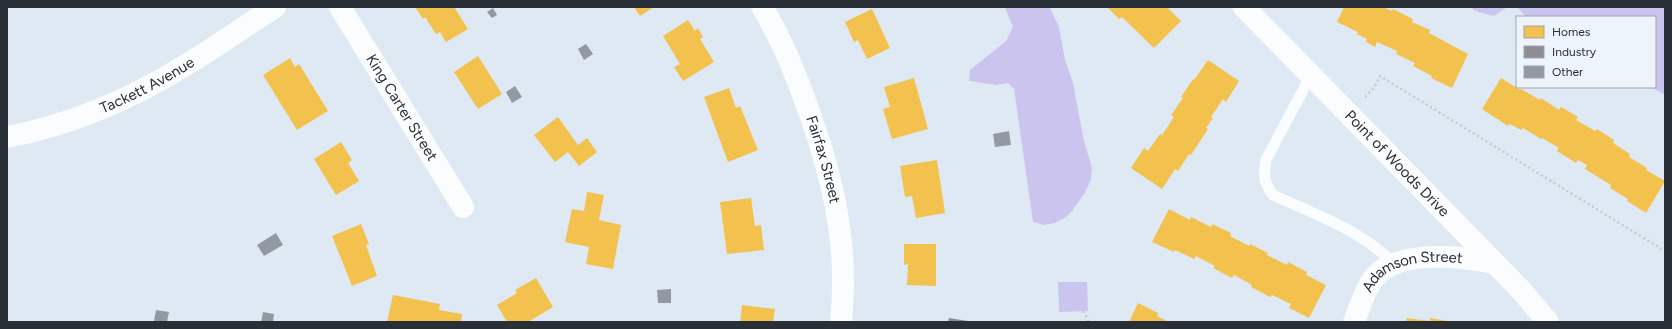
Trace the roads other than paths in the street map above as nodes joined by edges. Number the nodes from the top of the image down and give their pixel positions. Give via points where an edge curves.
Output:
1 (275, 7) edge
2 (340, 7) edge
3 (762, 7) edge
4 (1244, 7) edge
5 (1311, 75) junction
6 (7, 137) edge
7 (463, 207) dead end
8 (1494, 263) junction
9 (1394, 264) junction
10 (841, 322) edge
11 (1354, 322) edge
12 (1548, 322) edge

1 - 6 street, Tackett Avenue via 186,65 126,98 80,117
2 - 7 street, King Carter Street
3 - 10 street, Fairfax Street via 792,66 813,120 831,180 840,230 843,285
4 - 5 street, Point of Woods Drive
5 - 8 street, Point of Woods Drive
5 - 9 lane via 1266,160 1266,185 1274,195 1364,239
8 - 9 street, Adamson Street via 1461,257 1440,257 1416,258
8 - 12 street, Point of Woods Drive via 1526,295
9 - 11 street, Adamson Street via 1380,272 1371,284

